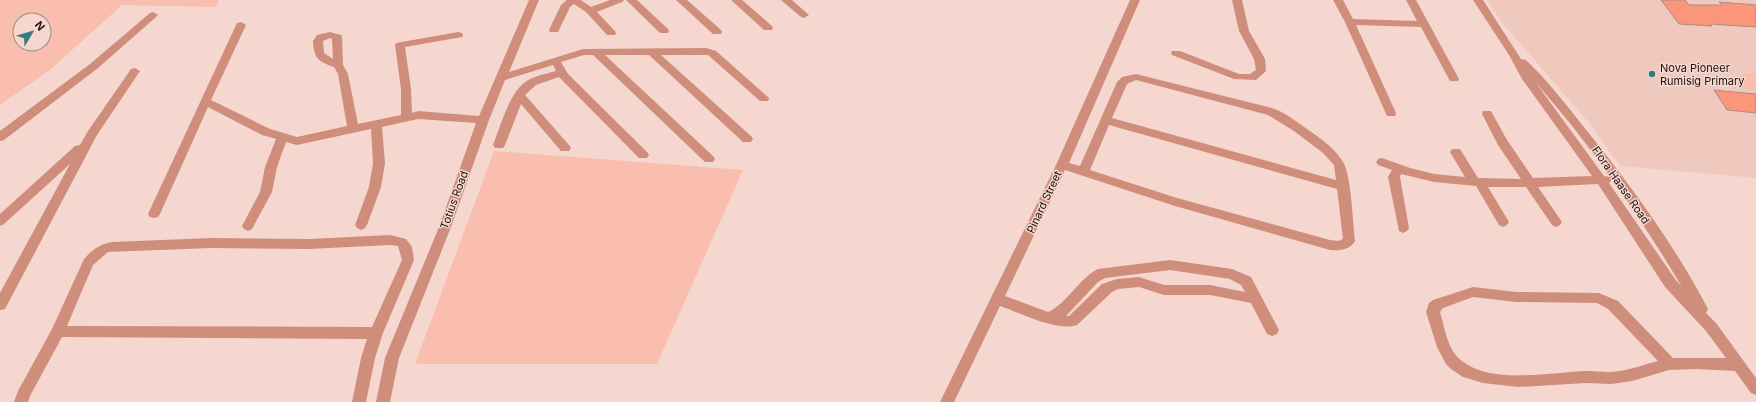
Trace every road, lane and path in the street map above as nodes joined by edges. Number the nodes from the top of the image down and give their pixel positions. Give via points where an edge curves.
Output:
1 (534, 0) edge
2 (619, 0) edge
3 (631, 0) edge
4 (681, 0) edge
5 (736, 0) edge
6 (786, 0) edge
7 (1135, 0) edge
8 (1237, 0) edge
9 (1338, 0) edge
10 (1411, 0) edge
11 (1478, 0) edge
12 (590, 11) junction
13 (153, 15) dead end
14 (804, 15) dead end
15 (1350, 22) junction
16 (1424, 24) junction
17 (241, 25) dead end
18 (768, 28) dead end
19 (554, 30) dead end
20 (664, 31) dead end
21 (717, 32) dead end
22 (612, 33) dead end
23 (458, 35) dead end
24 (595, 51) junction
25 (651, 51) junction
26 (1176, 53) dead end
27 (1514, 55) junction
28 (555, 60) junction
29 (338, 65) dead end
30 (135, 72) dead end
31 (562, 73) junction
32 (501, 78) junction
33 (1454, 79) dead end
34 (519, 95) junction
35 (764, 98) dead end
36 (205, 101) junction
37 (1391, 113) dead end
38 (1487, 114) dead end
39 (407, 116) junction
40 (483, 120) junction
41 (1105, 120) junction
42 (376, 123) junction
43 (354, 128) junction
44 (92, 134) junction
45 (0, 137) edge
46 (282, 138) junction
47 (747, 139) dead end
48 (499, 145) dead end
49 (565, 148) dead end
50 (1456, 152) dead end
51 (643, 155) dead end
52 (709, 159) dead end
53 (1382, 162) dead end
54 (1062, 165) junction
55 (1398, 169) junction
56 (1084, 172) junction
57 (1600, 180) junction
58 (1619, 180) junction
59 (1477, 182) junction
60 (1529, 182) junction
61 (1343, 186) junction
62 (154, 214) dead end
63 (0, 221) edge
64 (1503, 222) dead end
65 (1556, 222) dead end
66 (361, 225) dead end
67 (248, 226) dead end
68 (1403, 228) dead end
69 (1139, 268) junction
70 (1143, 282) junction
71 (997, 299) junction
72 (1256, 299) junction
73 (0, 305) edge
74 (1049, 317) junction
75 (1711, 327) junction
76 (1272, 330) dead end
77 (58, 331) junction
78 (376, 333) junction
79 (1670, 364) junction
80 (1739, 365) junction
81 (1756, 389) edge
82 (21, 402) edge
83 (359, 402) edge
84 (383, 402) edge
85 (947, 402) edge

1 - 32 street, Totius Road
2 - 12 street
3 - 20 street
4 - 21 street
5 - 18 street
6 - 14 street
7 - 54 street, Pinard Street
8 - 26 street via 1246,34 1262,66 1261,71 1252,78 1238,77
9 - 15 street
10 - 16 street
11 - 27 street, Flora Haase Road
12 - 19 street via 579,2 569,2
12 - 22 street
13 - 45 street via 94,66
15 - 16 street
15 - 37 street
16 - 33 street
17 - 36 street
23 - 39 street via 400,45
24 - 25 street
24 - 28 street
24 - 52 street
25 - 35 street via 706,51
25 - 47 street
27 - 57 street, Flora Haase Road via 1526,78
27 - 58 street, Flora Haase Road via 1537,77 1605,159
28 - 31 street
28 - 32 street
29 - 43 street via 343,74
30 - 44 street
31 - 34 street via 528,84
31 - 51 street
32 - 40 street, Totius Road
34 - 48 street
34 - 49 street
36 - 46 street
36 - 62 street
38 - 60 street
39 - 40 street
39 - 42 street
40 - 84 street, Totius Road via 445,227 392,358
41 - 56 street
41 - 61 street
41 - 61 street via 1122,82 1136,76 1272,112 1292,124 1336,161 1340,166
42 - 43 street
42 - 66 street via 379,163 375,186
43 - 46 street via 297,141
44 - 63 street via 60,168
44 - 73 street
46 - 67 street via 271,167 266,192
50 - 59 street
53 - 55 street
54 - 56 street
54 - 71 street, Pinard Street
55 - 59 street via 1431,178
55 - 68 street via 1394,177
56 - 61 street via 1175,202 1335,246 1349,241
57 - 58 street
57 - 60 street
57 - 75 street, Flora Haase Road via 1670,283
58 - 75 street, Flora Haase Road via 1687,284
59 - 60 street
59 - 64 street
60 - 65 street
69 - 70 street
69 - 72 street via 1180,266 1232,274 1246,281
69 - 74 street via 1098,275 1061,312
70 - 72 street via 1164,290 1210,290
70 - 74 street via 1117,284 1107,288 1072,321 1063,322
71 - 74 street
71 - 85 street, Pinard Street
72 - 76 street
75 - 80 street, Flora Haase Road
77 - 78 street
77 - 78 street via 88,262 95,254 108,247 211,243 309,244 390,240 402,242 406,247 408,260
77 - 82 street
78 - 83 street
79 - 79 street via 1615,378 1520,381 1484,377 1463,369 1450,358 1445,350 1434,307 1473,292 1516,298 1599,298 1613,305
79 - 80 street
80 - 81 street, Flora Haase Road

